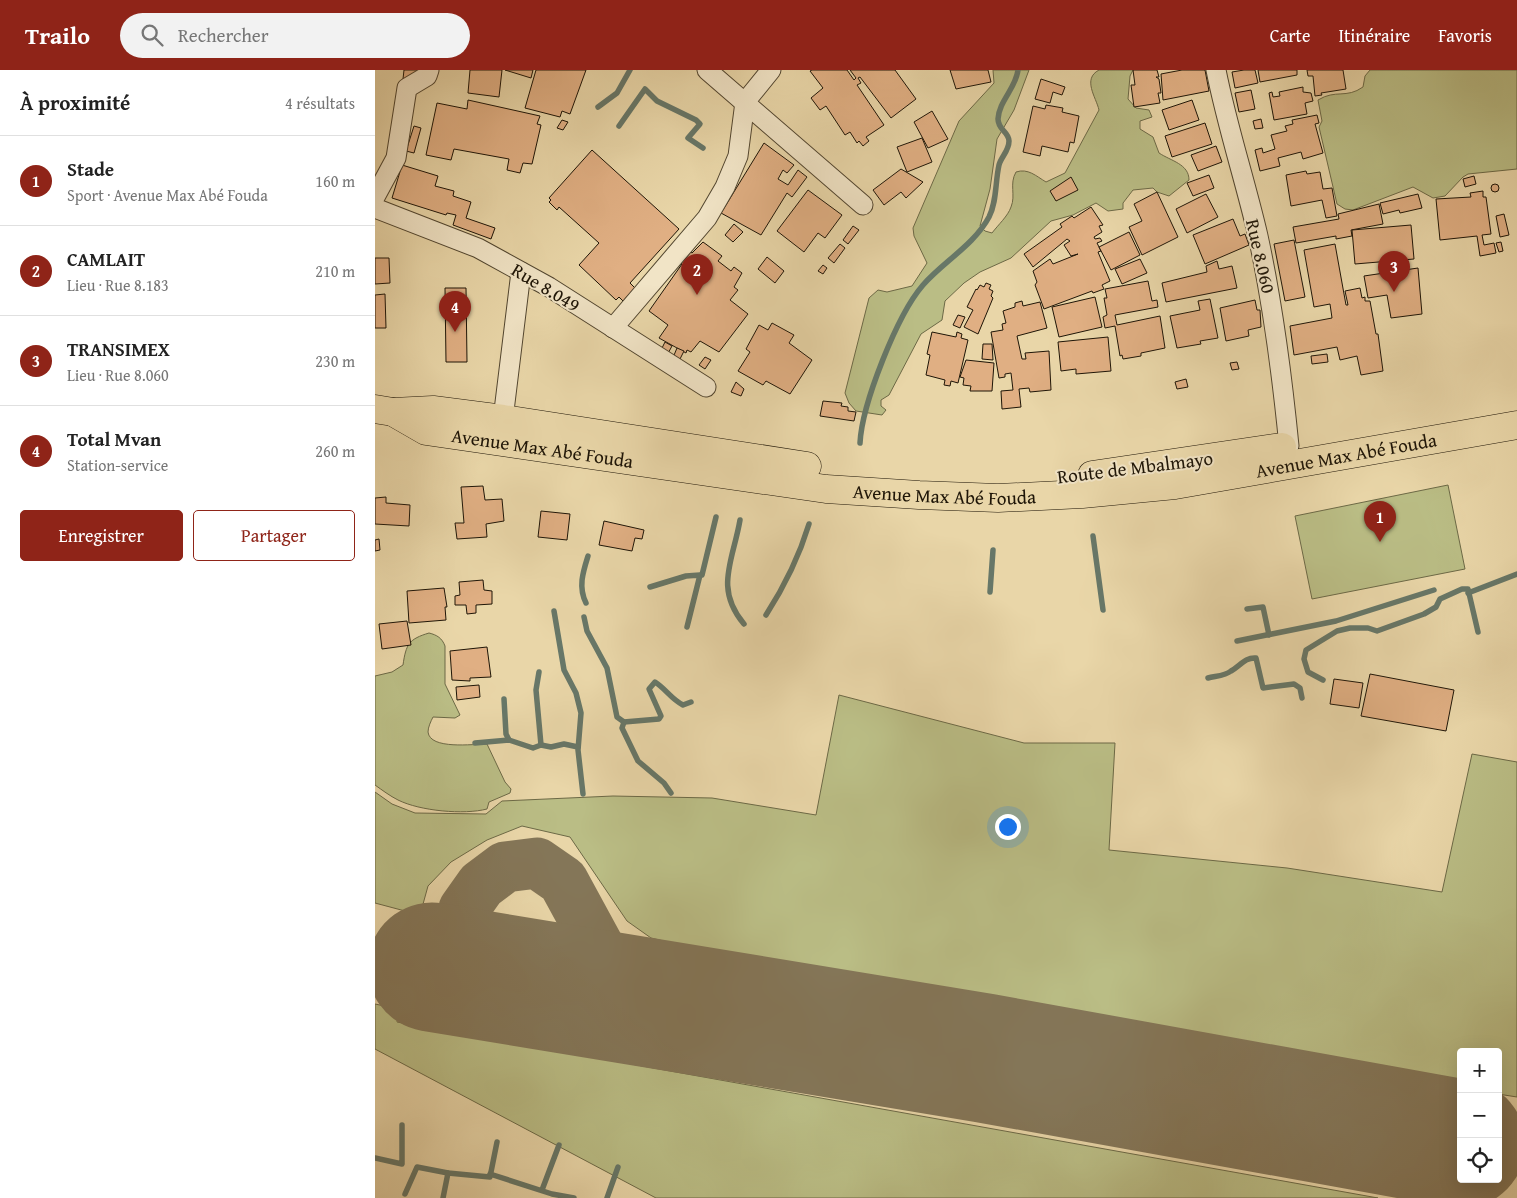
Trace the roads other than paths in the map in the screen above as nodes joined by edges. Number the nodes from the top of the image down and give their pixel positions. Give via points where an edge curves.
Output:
1 (429, 70) edge
2 (707, 70) edge
3 (771, 70) edge
4 (1216, 70) edge
5 (745, 102) junction
6 (375, 197) edge
7 (863, 205) dead end
8 (375, 208) edge
9 (521, 272) junction
10 (613, 328) junction
11 (706, 387) dead end
12 (1517, 406) edge
13 (384, 410) edge
14 (503, 419) junction
15 (1517, 425) edge
16 (1289, 446) junction

1 - 6 street via 427,76 407,88 396,158
2 - 5 street
3 - 5 street
4 - 16 street, Rue 8.060 via 1225,118 1272,302
5 - 7 street
5 - 10 street via 739,156 707,218
8 - 9 street, Rue 8.049 via 478,248
9 - 10 street, Rue 8.049
9 - 14 street
10 - 11 street, Rue 8.049
12 - 16 highway, Route de Mbalmayo
13 - 14 highway, Route de Mbalmayo via 433,410
13 - 15 highway, Avenue Max Abé Fouda via 426,431 826,489 998,498 1175,485
14 - 16 highway, Route de Mbalmayo via 826,469 994,479 1086,476

